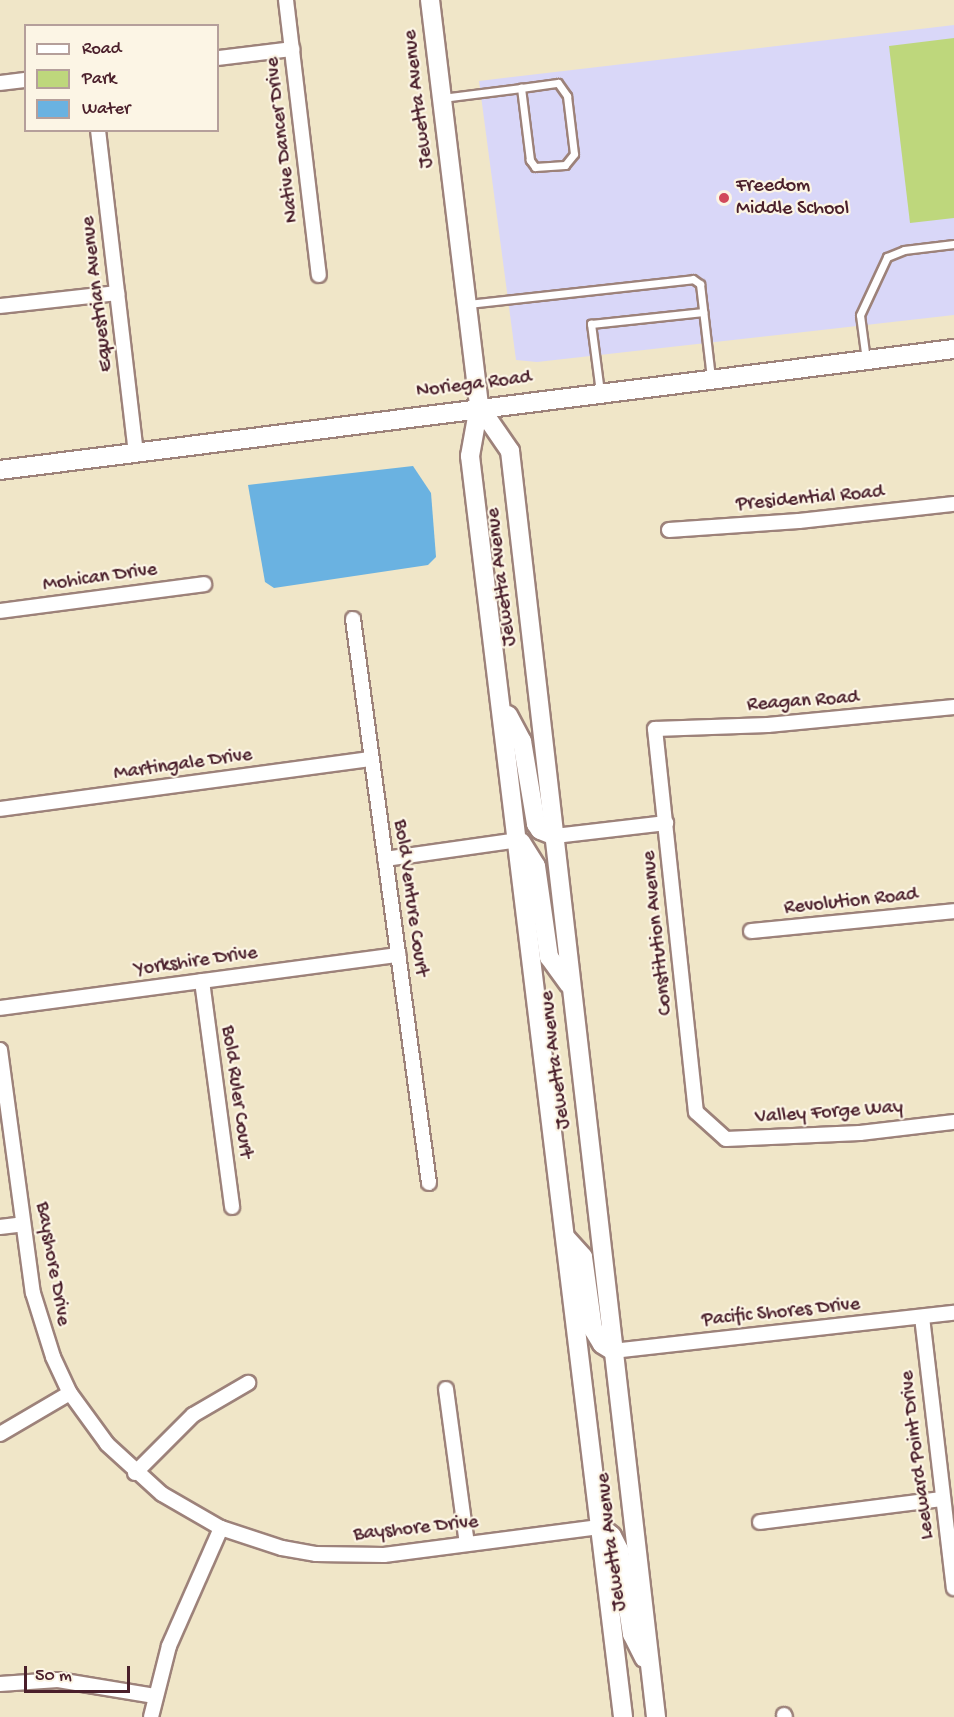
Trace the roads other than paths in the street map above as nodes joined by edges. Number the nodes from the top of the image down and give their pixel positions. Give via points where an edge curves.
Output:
1 (286, 0) edge
2 (430, 0) edge
3 (292, 49) junction
4 (219, 57) edge
5 (24, 80) edge
6 (0, 83) edge
7 (521, 87) junction
8 (442, 98) junction
9 (98, 132) edge
10 (954, 244) edge
11 (319, 275) dead end
12 (117, 292) junction
13 (466, 304) junction
14 (0, 306) edge
15 (703, 312) junction
16 (954, 349) edge
17 (866, 360) junction
18 (711, 378) junction
19 (600, 392) junction
20 (478, 406) junction
21 (136, 452) junction
22 (0, 470) edge
23 (954, 504) edge
24 (669, 530) dead end
25 (204, 584) dead end
26 (0, 611) edge
27 (353, 619) dead end
28 (503, 705) junction
29 (954, 707) edge
30 (654, 729) joint
31 (371, 759) junction
32 (0, 808) edge
33 (666, 823) junction
34 (555, 836) junction
35 (519, 840) junction
36 (385, 859) junction
37 (954, 911) edge
38 (751, 931) dead end
39 (398, 956) junction
40 (202, 981) junction
41 (570, 986) junction
42 (0, 1008) edge
43 (0, 1050) edge
44 (954, 1122) edge
45 (711, 1126) joint
46 (429, 1183) dead end
47 (232, 1207) dead end
48 (23, 1224) junction
49 (0, 1227) edge
50 (567, 1239) junction
51 (954, 1313) edge
52 (922, 1317) junction
53 (613, 1351) junction
54 (248, 1383) dead end
55 (446, 1389) dead end
56 (70, 1393) junction
57 (0, 1434) edge
58 (135, 1473) junction
59 (943, 1499) junction
60 (760, 1522) dead end
61 (601, 1527) junction
62 (221, 1528) junction
63 (467, 1544) junction
64 (954, 1588) edge
65 (651, 1673) junction
66 (0, 1684) edge
67 (154, 1696) junction
68 (151, 1717) edge
69 (623, 1717) edge
70 (656, 1717) edge

1 - 3 street, Native Dancer Drive
2 - 8 street, Jewetta Avenue
3 - 4 street
3 - 11 street, Native Dancer Drive
5 - 6 street
7 - 7 lane via 558,83 564,88 574,154 565,165 535,167 530,160
7 - 8 lane
8 - 13 street, Jewetta Avenue
9 - 12 street, Equestrian Avenue
10 - 17 lane via 894,252 886,257 860,315
12 - 14 street
12 - 21 street, Equestrian Avenue
13 - 15 lane via 684,278 700,284
13 - 20 street, Jewetta Avenue
15 - 18 lane
15 - 19 lane via 591,324
16 - 17 street, Noriega Road
17 - 18 street, Noriega Road
18 - 19 street, Noriega Road
19 - 20 street, Noriega Road
20 - 21 street, Noriega Road
20 - 28 street, Jewetta Avenue via 470,456
20 - 34 street, Jewetta Avenue via 510,451
21 - 22 street, Noriega Road
23 - 24 street, Presidential Road
25 - 26 street, Mohican Drive
27 - 31 street, Bold Venture Court
28 - 34 street via 522,741 537,824 540,830
28 - 35 street, Jewetta Avenue
29 - 30 street, Reagan Road via 768,725
30 - 33 street, Constitution Avenue
31 - 32 street, Martingale Drive
31 - 36 street, Bold Venture Court
33 - 34 street
33 - 45 street, Constitution Avenue via 696,1112
34 - 41 street, Jewetta Avenue
35 - 36 street
35 - 41 street via 536,866 549,957
35 - 50 street, Jewetta Avenue
36 - 39 street, Bold Venture Court
37 - 38 street, Revolution Road
39 - 40 street, Yorkshire Drive
39 - 46 street, Bold Venture Court
40 - 42 street, Yorkshire Drive
40 - 47 street, Bold Ruler Court
41 - 53 street, Jewetta Avenue
43 - 48 street, Bayshore Drive
44 - 45 street, Valley Forge Way via 860,1133 726,1140
48 - 49 street
48 - 56 street, Bayshore Drive via 41,1326
50 - 53 street via 583,1257 593,1329 602,1344
50 - 61 street, Jewetta Avenue
51 - 52 street, Pacific Shores Drive
52 - 53 street, Pacific Shores Drive
52 - 59 street, Leeward Point Drive
53 - 65 street, Jewetta Avenue
54 - 58 street via 193,1415
55 - 63 street
56 - 57 street
56 - 58 street, Bayshore Drive via 107,1444
58 - 62 street, Bayshore Drive via 186,1510
59 - 60 street
59 - 64 street, Leeward Point Drive
61 - 63 street, Bayshore Drive
61 - 65 street via 612,1536 619,1550 632,1634
61 - 69 street, Jewetta Avenue
62 - 63 street, Bayshore Drive via 282,1548 316,1554 384,1555
62 - 67 street via 169,1646
65 - 70 street, Jewetta Avenue
66 - 67 street via 58,1680
67 - 68 street

